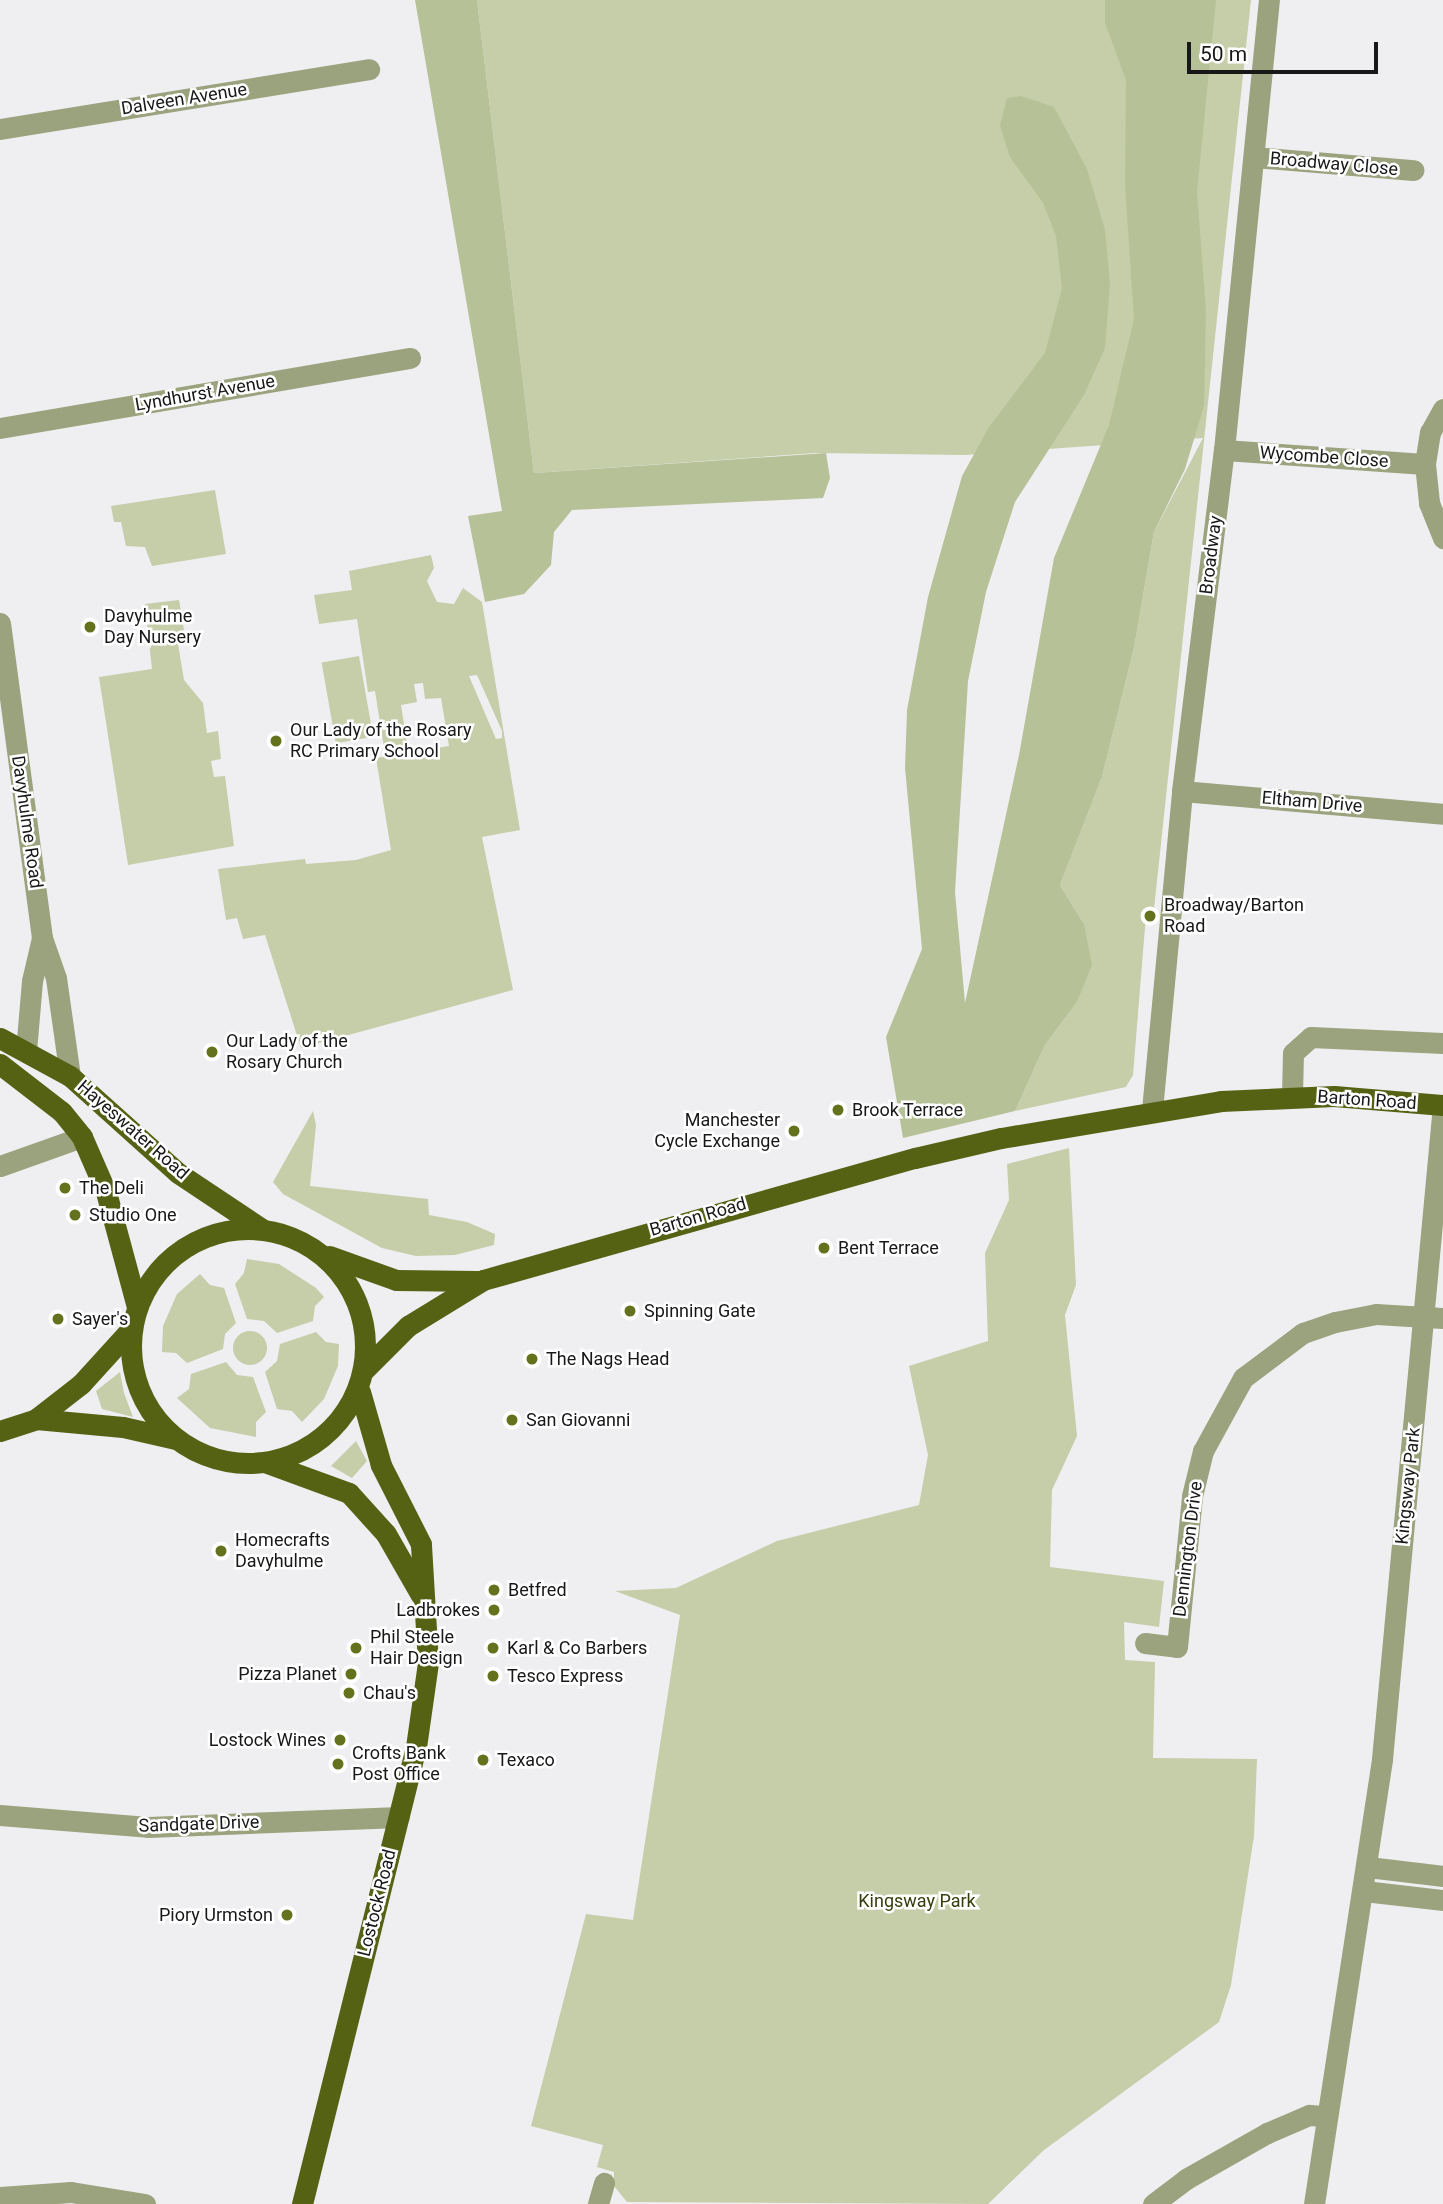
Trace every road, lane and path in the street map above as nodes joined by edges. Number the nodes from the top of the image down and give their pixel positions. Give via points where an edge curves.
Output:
1 (1269, 0) edge
2 (369, 69) dead end
3 (0, 130) edge
4 (1254, 157) junction
5 (1413, 170) dead end
6 (410, 358) dead end
7 (1443, 409) edge
8 (0, 428) edge
9 (1224, 450) junction
10 (1424, 464) junction
11 (1443, 538) edge
12 (0, 623) edge
13 (1182, 791) junction
14 (1443, 814) edge
15 (42, 938) junction
16 (0, 1038) edge
17 (1443, 1043) edge
18 (26, 1051) junction
19 (0, 1064) edge
20 (70, 1076) junction
21 (28, 1086) junction
22 (1292, 1096) junction
23 (1443, 1105) edge
24 (1152, 1111) junction
25 (82, 1138) junction
26 (0, 1166) edge
27 (262, 1229) junction
28 (320, 1253) junction
29 (483, 1280) junction
30 (137, 1307) junction
31 (1434, 1317) edge
32 (132, 1328) junction
33 (362, 1382) junction
34 (36, 1419) junction
35 (0, 1431) edge
36 (176, 1439) junction
37 (267, 1462) junction
38 (424, 1600) junction
39 (1145, 1643) dead end
40 (0, 1815) edge
41 (399, 1817) junction
42 (1368, 1867) junction
43 (1443, 1876) edge
44 (1364, 1891) junction
45 (1443, 1900) edge
46 (1324, 2116) junction
47 (604, 2183) dead end
48 (0, 2197) edge
49 (145, 2204) edge
50 (302, 2204) edge
51 (598, 2204) edge
52 (1153, 2204) edge
53 (1314, 2204) edge

1 - 4 street, Broadway
2 - 3 street, Dalveen Avenue
4 - 5 street, Broadway Close
4 - 9 street, Broadway
6 - 8 street, Lyndhurst Avenue
7 - 10 street via 1430,432
9 - 10 street, Wycombe Close
9 - 13 street, Broadway
10 - 11 street via 1429,503
12 - 15 street, Davyhulme Road
13 - 14 street, Eltham Drive
13 - 24 street, Broadway
15 - 18 street via 32,981
15 - 20 street via 56,978
16 - 18 main road, Hayeswater Road
17 - 22 street, Barton Road via 1311,1037 1293,1053
18 - 20 main road, Hayeswater Road
18 - 21 main road
19 - 21 main road, Hayeswater Road
20 - 27 main road, Hayeswater Road via 178,1173
21 - 25 main road, Hayeswater Road via 62,1112
22 - 23 main road, Barton Road
22 - 24 main road, Barton Road
23 - 31 street, Kingsway Park
24 - 29 main road, Barton Road via 915,1158
25 - 26 street
25 - 30 main road, Hayeswater Road via 106,1192
27 - 28 main road via 292,1237
27 - 30 main road via 211,1234 180,1250 154,1275
28 - 29 main road, Barton Road via 396,1280
28 - 33 main road via 345,1279 360,1311 366,1341
29 - 33 main road, Barton Road via 408,1326
30 - 32 main road
31 - 39 street, Dennington Drive via 1376,1314 1335,1322 1303,1334 1243,1378 1203,1451 1192,1496 1177,1647
31 - 42 street, Kingsway Park
32 - 34 main road via 81,1384
32 - 36 main road via 131,1357 138,1387 153,1416
33 - 37 main road via 332,1429 312,1445
33 - 38 main road, Lostock Road via 382,1465 421,1544
34 - 35 main road
34 - 36 main road via 123,1427
36 - 37 main road via 204,1455 235,1463
37 - 38 main road, Lostock Road via 348,1493 380,1524
38 - 41 main road, Lostock Road via 428,1663 424,1703
40 - 41 street, Sandgate Drive via 148,1827
41 - 50 main road, Lostock Road
42 - 43 street
42 - 44 street, Kingsway Park
44 - 45 street
44 - 46 street, Kingsway Park
46 - 52 street via 1309,2115 1266,2133 1186,2179
46 - 53 street, Kingsway Park
47 - 51 street
48 - 49 street via 71,2192

